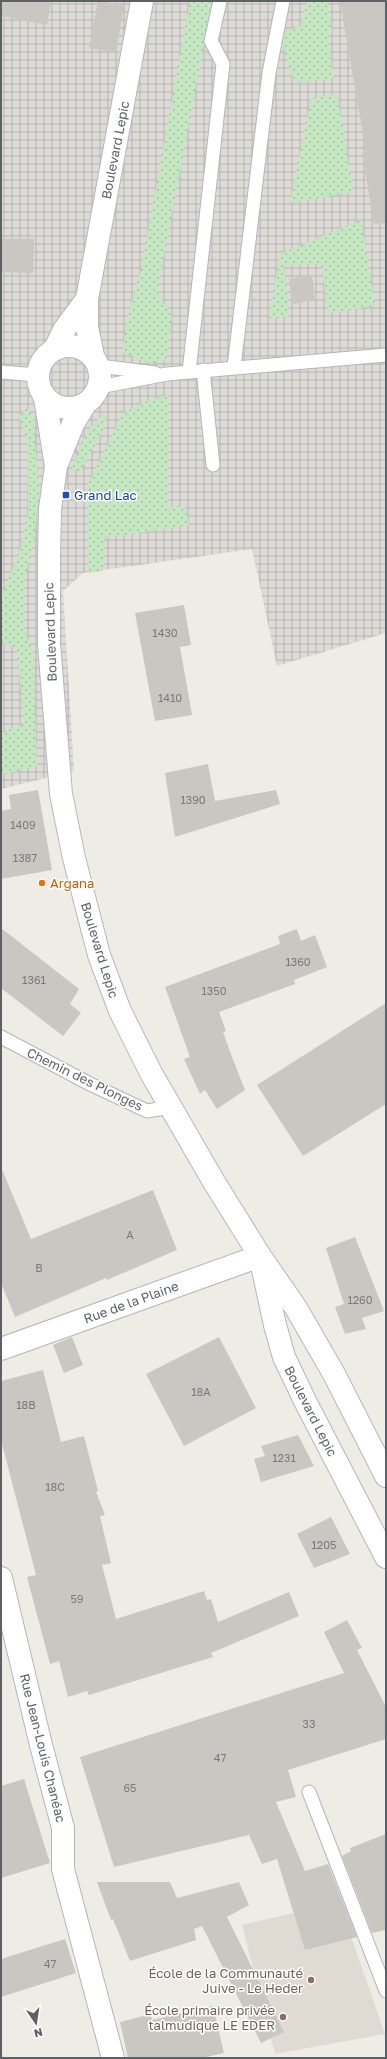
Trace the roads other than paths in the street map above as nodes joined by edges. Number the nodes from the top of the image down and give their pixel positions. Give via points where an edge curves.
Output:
1 (142, 1) edge
2 (220, 1) edge
3 (283, 1) edge
4 (87, 299) junction
5 (55, 349) junction
6 (386, 355) edge
7 (96, 361) junction
8 (234, 367) junction
9 (203, 370) junction
10 (1, 372) edge
11 (189, 372) junction
12 (38, 374) junction
13 (167, 374) junction
14 (99, 387) junction
15 (45, 398) junction
16 (85, 404) junction
17 (213, 465) dead end
18 (56, 466) junction
19 (1, 1037) edge
20 (171, 1107) junction
21 (260, 1256) junction
22 (1, 1349) edge
23 (386, 1476) edge
24 (386, 1557) edge
25 (1, 1578) edge
26 (309, 1792) dead end
27 (386, 1991) edge
28 (114, 2058) edge

1 - 4 main road, Boulevard Lepic
2 - 11 lane via 211,41 223,64
3 - 8 lane via 269,73
4 - 5 main road, Boulevard Lepic via 64,330
4 - 7 main road, Boulevard Lepic via 87,327
5 - 7 main road via 75,346 84,349
5 - 12 main road via 46,355 40,364
6 - 8 lane
7 - 13 lane
7 - 14 main road via 101,380
8 - 9 lane
9 - 11 lane
9 - 17 lane
10 - 12 lane
11 - 13 lane
12 - 15 main road via 37,384
13 - 14 lane
14 - 16 main road via 96,394
15 - 16 main road via 54,405 64,408 75,408
15 - 18 main road, Boulevard Lepic
16 - 18 main road, Boulevard Lepic via 73,424
18 - 20 main road, Boulevard Lepic via 50,509 49,629 53,711 63,807 88,914 111,989 151,1073
19 - 20 lane, Chemin des Plonges via 147,1111
20 - 21 main road, Boulevard Lepic
21 - 22 main road, Rue de la Plaine
21 - 23 main road, Boulevard Lepic via 296,1308 334,1374
21 - 24 main road, Boulevard Lepic via 284,1357
25 - 28 main road, Rue Jean-Louis Chanéac via 63,1828 63,1869
26 - 27 lane

